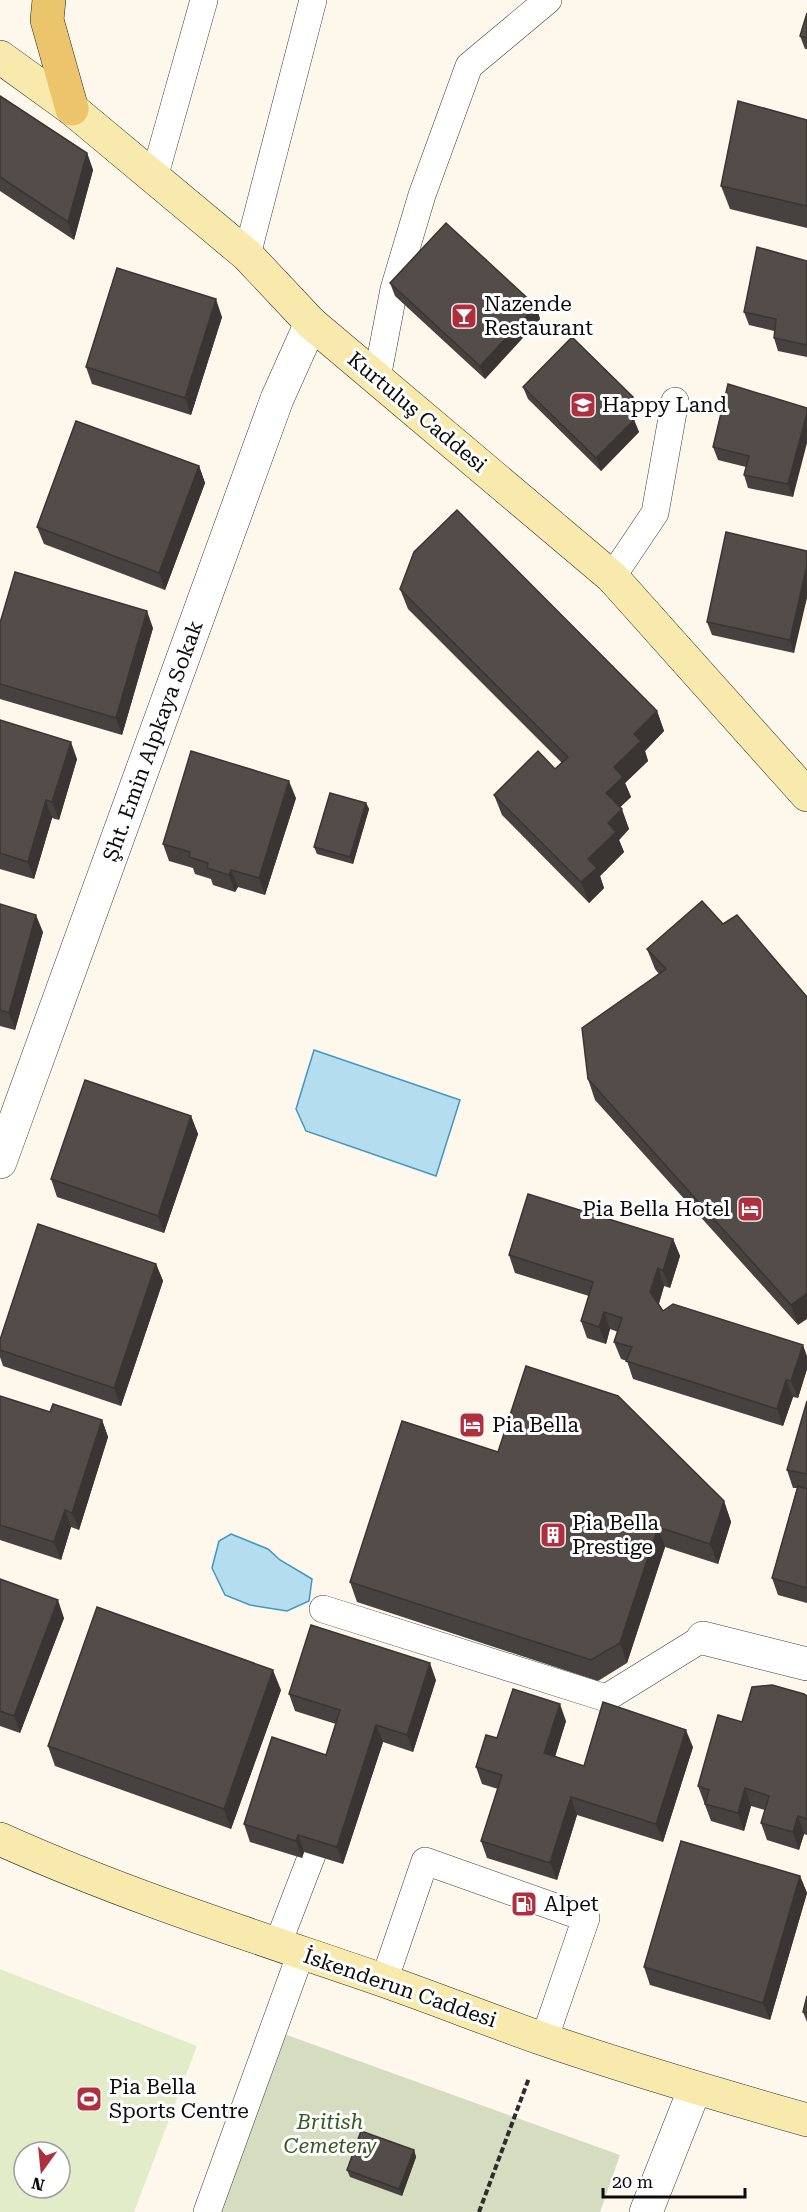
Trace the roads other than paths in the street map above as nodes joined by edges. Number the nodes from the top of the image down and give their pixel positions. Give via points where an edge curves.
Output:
1 (49, 0) edge
2 (204, 0) edge
3 (313, 0) edge
4 (548, 0) edge
5 (0, 57) edge
6 (72, 109) junction
7 (154, 178) junction
8 (247, 255) junction
9 (311, 323) junction
10 (377, 378) junction
11 (675, 400) dead end
12 (612, 577) junction
13 (805, 787) edge
14 (0, 1162) edge
15 (323, 1609) dead end
16 (703, 1638) joint
17 (807, 1665) edge
18 (332, 1801) edge
19 (0, 1839) edge
20 (289, 1949) junction
21 (384, 1981) junction
22 (544, 2040) junction
23 (695, 2088) junction
24 (807, 2120) edge
25 (207, 2212) edge
26 (646, 2212) edge

1 - 6 main road via 47,20
2 - 7 lane
3 - 8 lane
4 - 10 lane via 469,66 419,205 394,289
5 - 6 street, Kurtuluş Caddesi
6 - 7 street, Kurtuluş Caddesi
7 - 8 street, Kurtuluş Caddesi
8 - 9 street, Kurtuluş Caddesi
9 - 10 street, Kurtuluş Caddesi
9 - 14 street, Şht. Emin Alpkaya Sokak via 277,399
10 - 12 street, Kurtuluş Caddesi
11 - 12 lane via 655,513
12 - 13 street, Kurtuluş Caddesi
15 - 16 lane via 606,1698
16 - 17 street
18 - 20 lane
19 - 20 street, İskenderun Caddesi via 133,1893
20 - 21 street, İskenderun Caddesi
20 - 25 lane
21 - 22 street, İskenderun Caddesi
21 - 22 lane via 425,1861 586,1918
22 - 23 street, İskenderun Caddesi
23 - 24 street, İskenderun Caddesi
23 - 26 street

